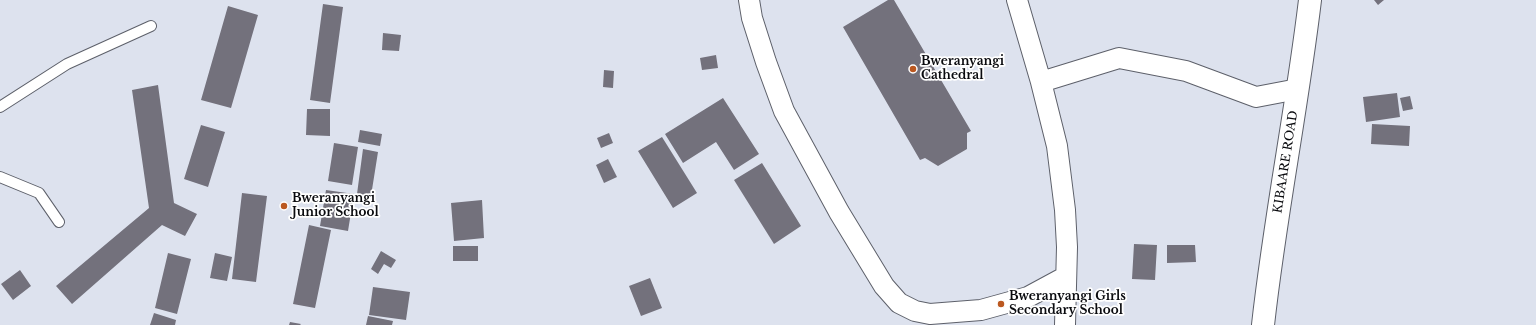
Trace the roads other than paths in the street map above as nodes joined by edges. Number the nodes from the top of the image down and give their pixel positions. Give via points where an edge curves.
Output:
1 (749, 0) edge
2 (1017, 0) edge
3 (1310, 0) edge
4 (151, 26) dead end
5 (1042, 82) junction
6 (1298, 89) junction
7 (0, 107) edge
8 (0, 177) edge
9 (59, 222) dead end
10 (1065, 277) junction
11 (1065, 325) edge
12 (1263, 325) edge

1 - 10 street via 752,18 784,111 838,212 884,286 899,302 915,311 930,314 981,310 1028,297
2 - 5 street
3 - 6 main road, KIBAARE ROAD
4 - 7 lane via 67,64
5 - 6 street via 1119,58 1186,71 1256,97
5 - 10 street via 1057,146 1067,247
6 - 12 main road, KIBAARE ROAD
8 - 9 lane via 39,193
10 - 11 street

